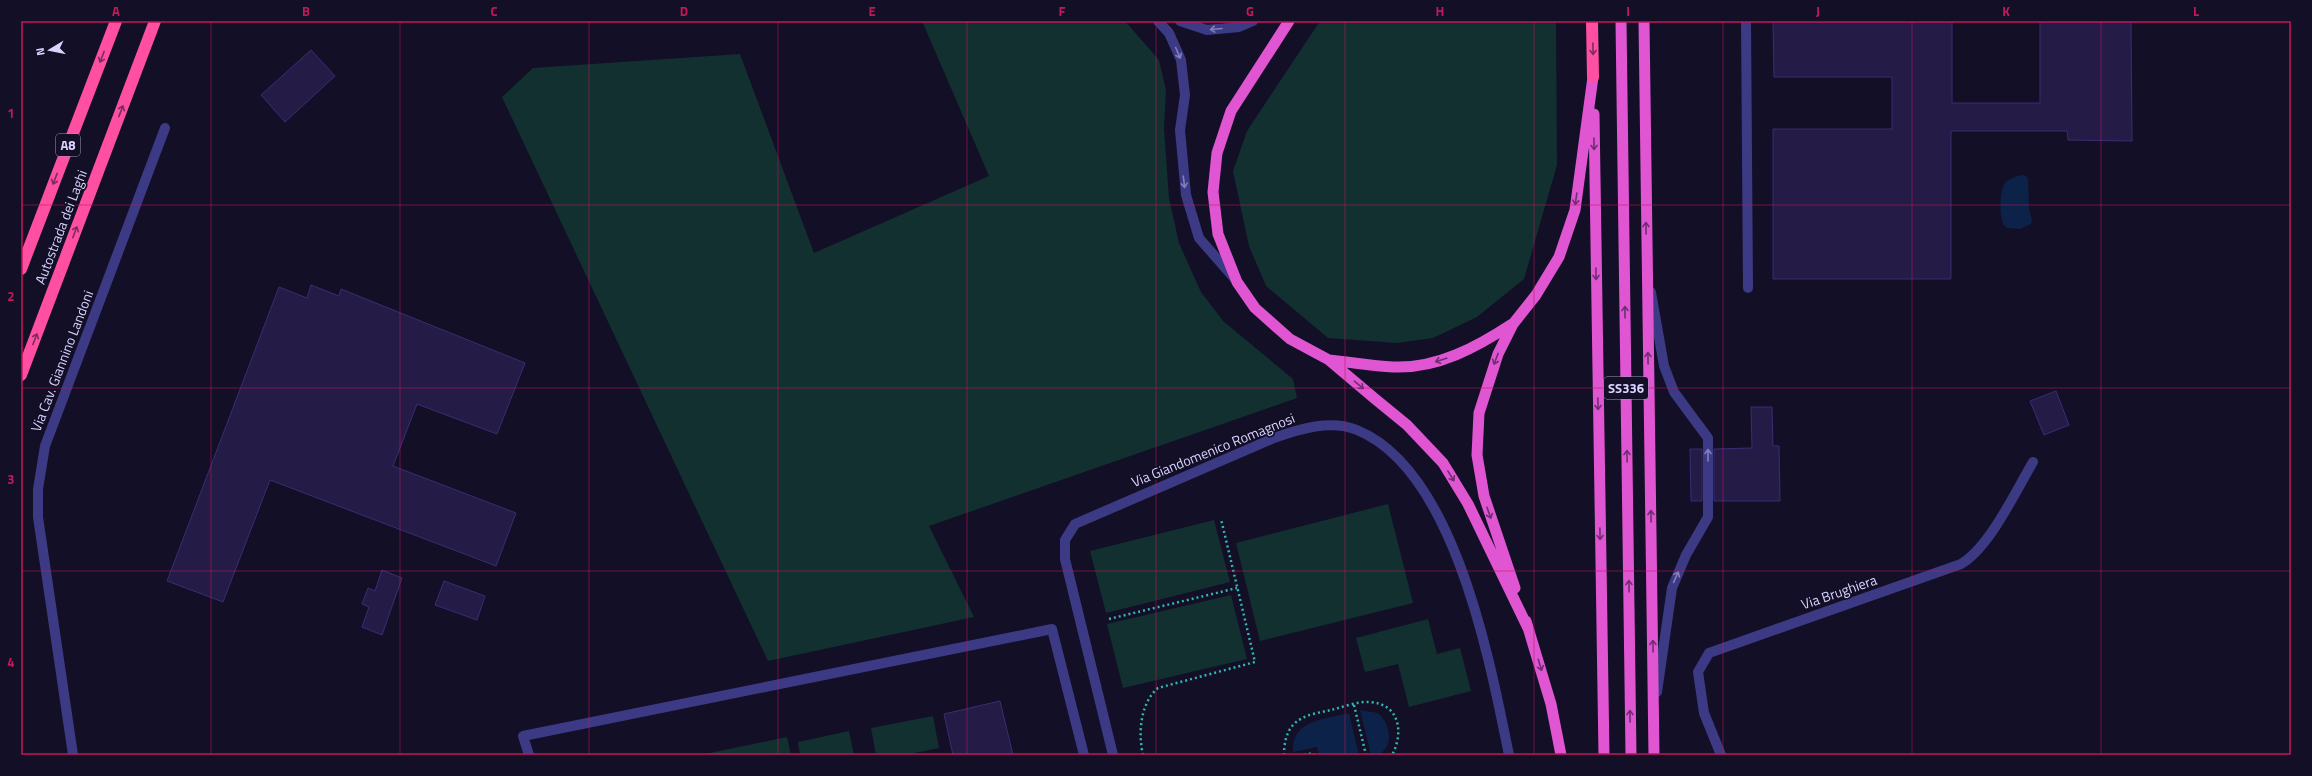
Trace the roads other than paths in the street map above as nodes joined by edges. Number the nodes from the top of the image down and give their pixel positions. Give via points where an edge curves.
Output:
1 (116, 21) edge
2 (156, 21) edge
3 (1158, 21) edge
4 (1180, 21) edge
5 (1253, 21) edge
6 (1289, 21) edge
7 (1592, 21) edge
8 (1621, 21) edge
9 (1644, 21) edge
10 (1746, 21) edge
11 (1593, 77) junction
12 (165, 128) dead end
13 (21, 269) edge
14 (1647, 270) junction
15 (1237, 282) junction
16 (1748, 288) dead end
17 (1513, 324) junction
18 (1329, 360) junction
19 (21, 375) edge
20 (2033, 462) dead end
21 (1528, 628) junction
22 (1654, 712) junction
23 (73, 755) edge
24 (529, 755) edge
25 (1084, 755) edge
26 (1113, 755) edge
27 (1509, 755) edge
28 (1561, 755) edge
29 (1604, 755) edge
30 (1631, 755) edge
31 (1654, 755) edge
32 (1721, 755) edge

1 -> 13 highway, Autostrada dei Laghi / A8
19 -> 2 highway, Autostrada dei Laghi
3 -> 15 street via 1170,33 1181,60 1185,95 1180,130 1186,195 1199,238
5 -> 4 street via 1239,27 1207,30
6 - 15 highway via 1231,111 1217,153 1213,192 1218,234
7 -> 11 highway
30 -> 8 highway, SS336
14 -> 9 highway
10 - 16 street
11 -> 17 highway via 1575,210 1560,257 1536,295
11 -> 29 highway, SS336
12 - 23 street, Via Cav. Giannino Landoni via 45,446 38,489 38,517
22 -> 14 highway
22 -> 14 street via 1672,588 1708,517 1708,438 1674,392 1664,366
15 - 18 highway via 1256,308 1290,339
17 -> 18 highway via 1460,354 1430,363 1395,367
17 -> 21 highway via 1498,354 1479,413 1477,455 1484,496
18 -> 21 highway via 1406,425 1443,463 1468,504
20 - 32 street, Via Brughiera via 1987,540 1971,558 1961,564 1710,653 1698,672 1704,713
21 -> 28 highway via 1551,704
22 - 31 highway
24 - 25 street via 523,736 1052,629
26 - 27 street, Via Giandomenico Romagnosi via 1065,559 1065,540 1075,524 1274,438 1302,428 1331,426 1356,430 1380,442 1407,470 1437,513 1466,582 1494,682

